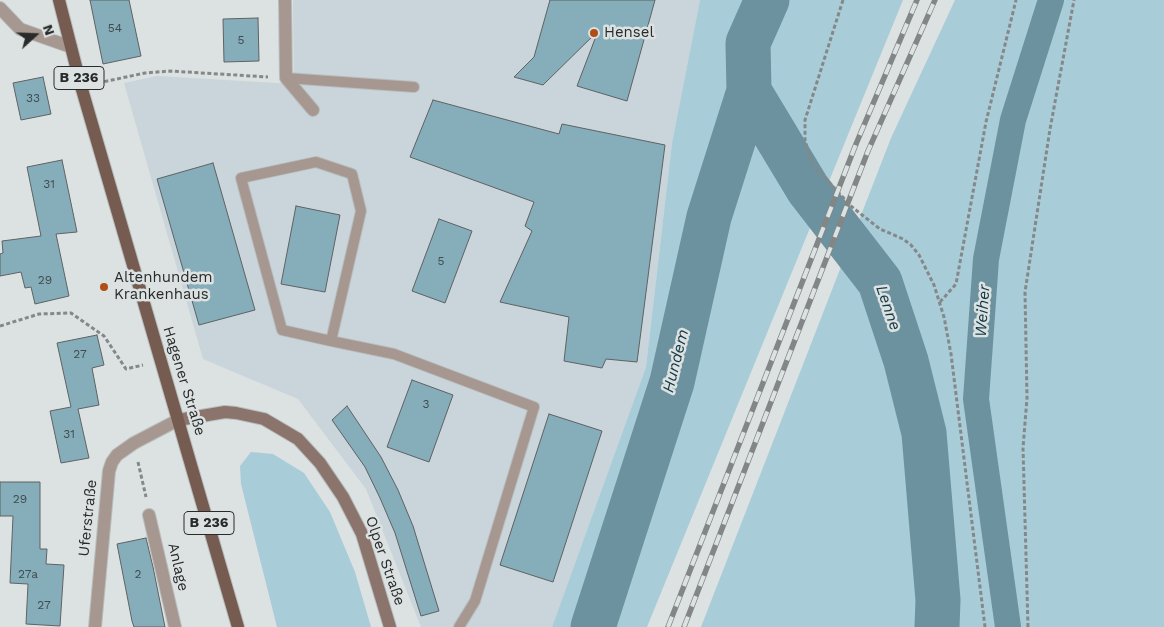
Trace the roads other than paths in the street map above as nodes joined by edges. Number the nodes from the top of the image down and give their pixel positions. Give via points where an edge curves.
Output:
1 (59, 0) edge
2 (285, 0) edge
3 (0, 8) edge
4 (71, 48) junction
5 (286, 78) junction
6 (414, 87) dead end
7 (313, 110) dead end
8 (331, 341) junction
9 (178, 420) junction
10 (150, 515) road end
11 (95, 627) edge
12 (175, 627) edge
13 (238, 627) edge
14 (390, 627) edge
15 (459, 627) edge

1 - 4 main road, Hagener Straße / B 236
2 - 5 street
3 - 4 street via 20,29
4 - 9 main road, Hagener Straße / B 236
5 - 6 lane
5 - 7 street
8 - 8 lane via 282,330 241,178 316,162 352,174 361,211
8 - 15 lane via 394,354 534,407 475,602
9 - 11 street, Uferstraße via 117,455 108,471
9 - 13 main road, Hagener Straße / B 236
9 - 14 main road, Olper Straße via 236,413 264,420 298,439 344,497 362,534
10 - 12 street, Anlage

